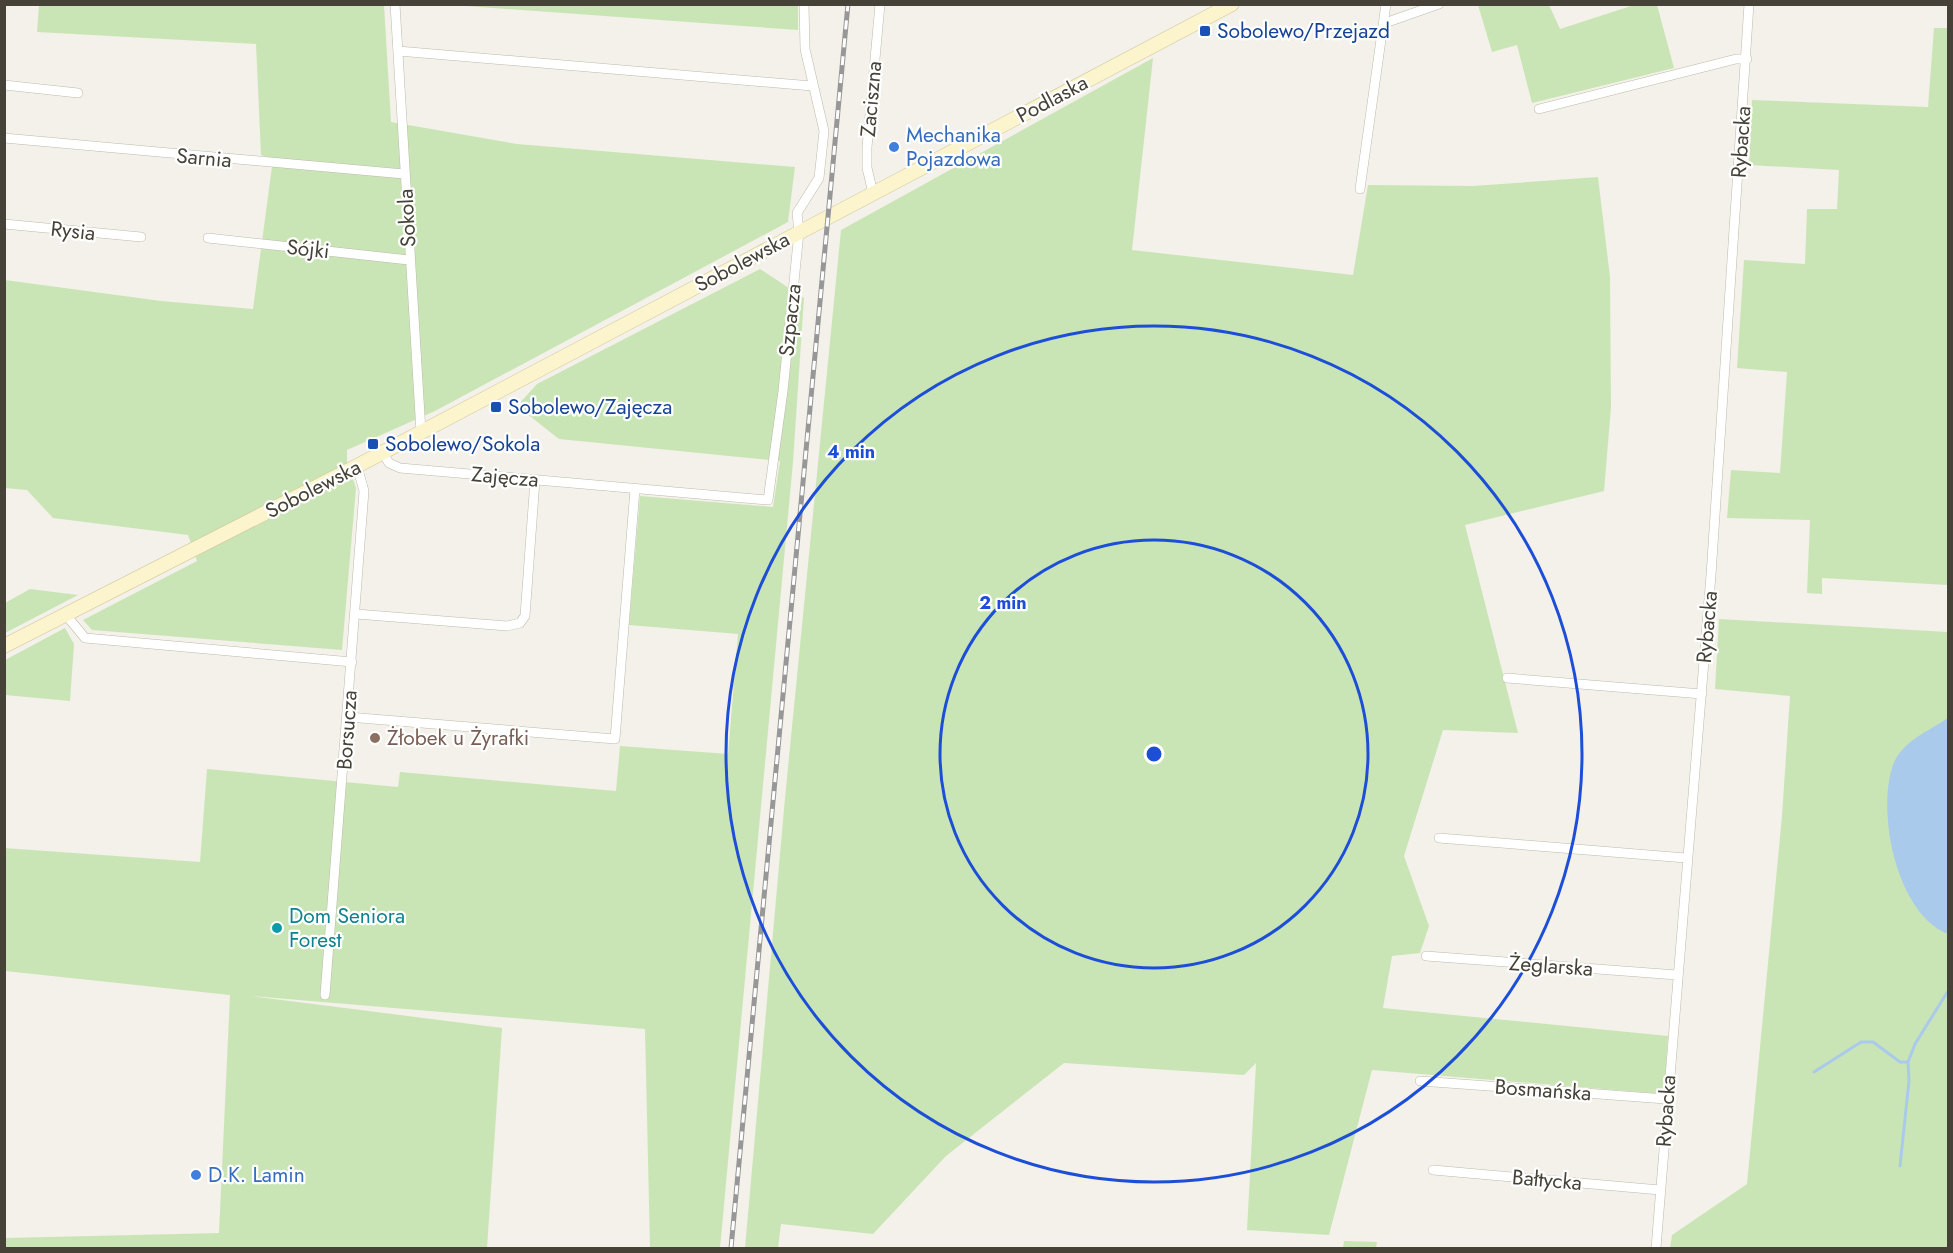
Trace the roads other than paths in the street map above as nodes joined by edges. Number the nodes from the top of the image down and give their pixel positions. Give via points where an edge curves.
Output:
1 (395, 4) edge
2 (804, 4) edge
3 (880, 4) edge
4 (1232, 4) edge
5 (1386, 4) edge
6 (1439, 4) edge
7 (1749, 4) edge
8 (1384, 23) junction
9 (399, 51) junction
10 (1747, 59) junction
11 (4, 85) edge
12 (812, 86) junction
13 (78, 93) dead end
14 (1539, 110) dead end
15 (4, 138) edge
16 (404, 174) junction
17 (1360, 189) dead end
18 (873, 193) junction
19 (4, 224) edge
20 (799, 232) junction
21 (141, 237) dead end
22 (208, 238) dead end
23 (409, 260) junction
24 (421, 432) junction
25 (382, 453) junction
26 (357, 466) junction
27 (535, 480) junction
28 (635, 489) junction
29 (768, 500) joint
30 (356, 614) junction
31 (66, 615) junction
32 (4, 646) edge
33 (352, 662) junction
34 (1507, 678) dead end
35 (1702, 694) junction
36 (348, 717) junction
37 (1439, 838) dead end
38 (1686, 858) junction
39 (1426, 956) dead end
40 (1677, 975) junction
41 (325, 995) dead end
42 (1420, 1081) dead end
43 (1666, 1099) junction
44 (1433, 1170) dead end
45 (1660, 1190) junction
46 (1656, 1248) edge

1 - 9 street, Sokola
2 - 12 street, Szpacza via 805,49
3 - 18 street, Zaciszna via 867,147
4 - 18 street, Podlaska
5 - 8 street
6 - 8 street
7 - 10 street, Rybacka
8 - 17 street
9 - 12 street
9 - 16 street, Sokola
10 - 14 street
10 - 35 street, Rybacka
11 - 13 street
12 - 20 street, Szpacza via 824,131 822,159 819,178 797,213
15 - 16 street, Sarnia
16 - 23 street, Sokola
18 - 20 street, Sobolewska
19 - 21 street, Rysia
20 - 24 street, Sobolewska
20 - 29 street, Szpacza
22 - 23 street, Sójki
23 - 24 street, Sokola
24 - 25 street, Sobolewska
25 - 26 street, Sobolewska
25 - 27 street, Zajęcza via 389,463 400,468
26 - 30 street, Borsucza via 364,491
26 - 31 street, Sobolewska
27 - 28 street, Zajęcza
27 - 30 street via 525,616 520,623 507,626
28 - 29 street, Zajęcza
28 - 36 street via 615,739
30 - 33 street, Borsucza
31 - 32 street, Sobolewska
31 - 33 street via 85,638
33 - 36 street, Borsucza
34 - 35 street
35 - 38 street, Rybacka
36 - 41 street, Borsucza
37 - 38 street
38 - 40 street, Rybacka
39 - 40 street, Żeglarska
40 - 43 street, Rybacka
42 - 43 street, Bosmańska
43 - 45 street, Rybacka
44 - 45 street, Bałtycka
45 - 46 street, Rybacka

